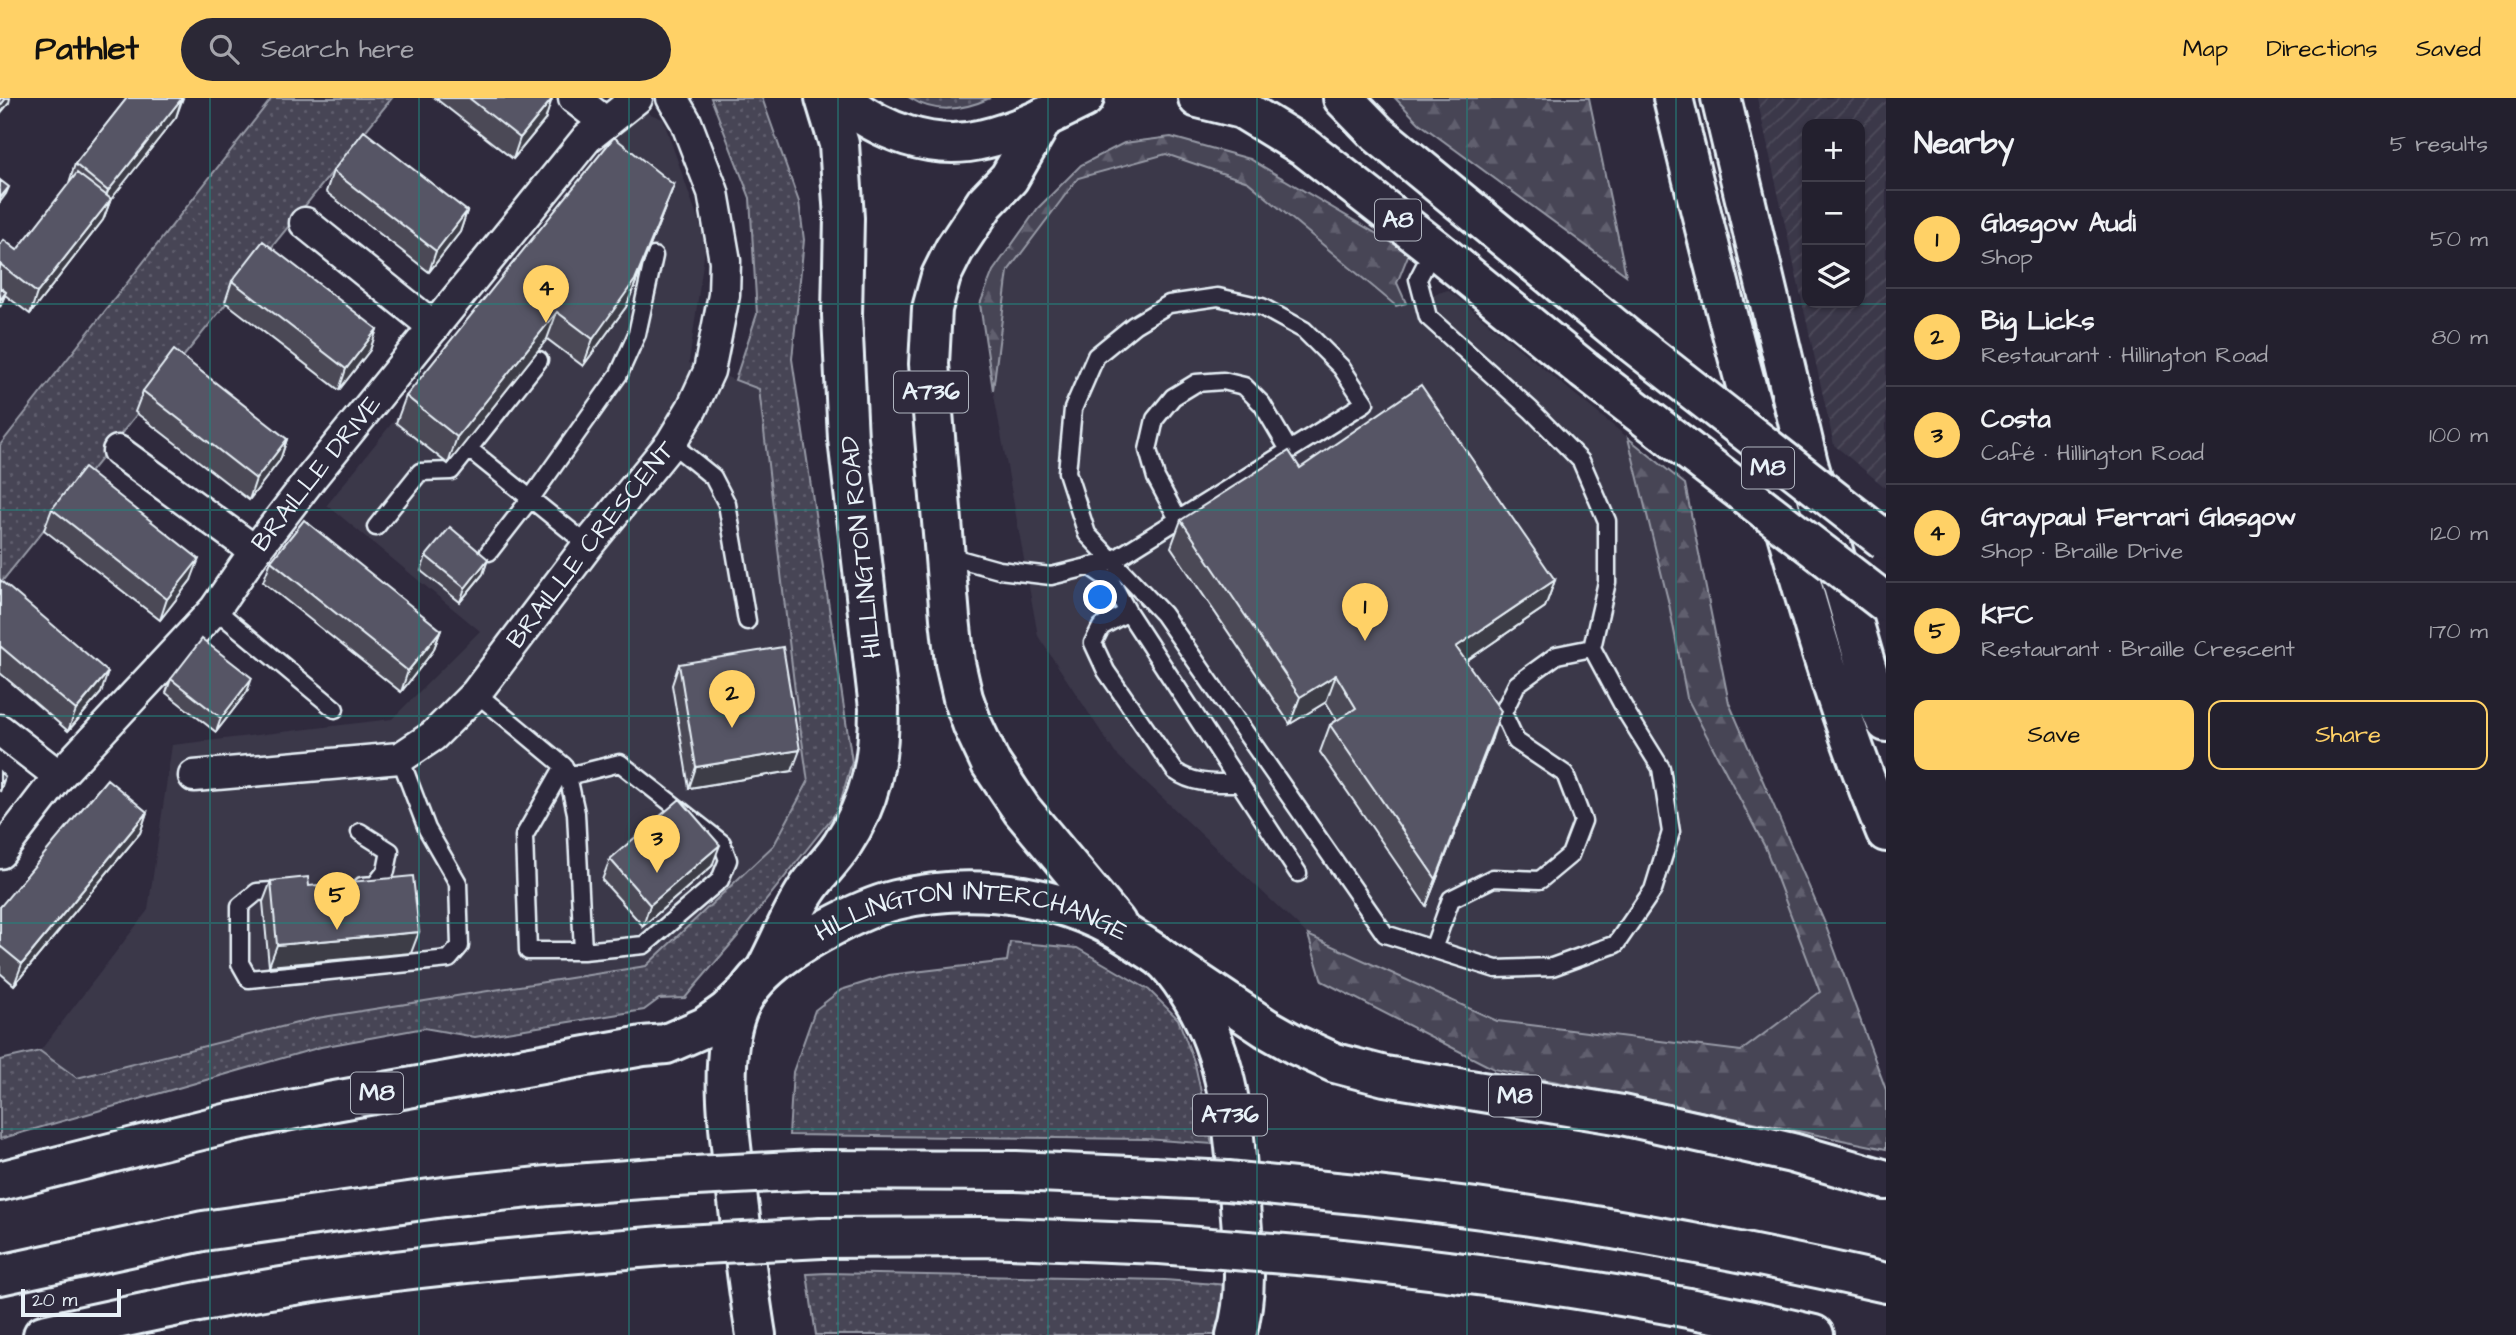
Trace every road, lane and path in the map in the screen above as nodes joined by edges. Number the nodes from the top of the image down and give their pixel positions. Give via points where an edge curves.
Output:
1 (574, 98) edge
2 (637, 98) edge
3 (672, 98) edge
4 (825, 98) edge
5 (839, 98) edge
6 (1084, 98) edge
7 (1198, 98) edge
8 (1343, 98) edge
9 (1674, 98) edge
10 (1721, 98) edge
11 (1044, 117) junction
12 (606, 123) junction
13 (304, 223) dead end
14 (1434, 248) junction
15 (654, 256) edge
16 (434, 327) junction
17 (539, 360) edge
18 (671, 443) junction
19 (470, 449) junction
20 (1289, 450) junction
21 (118, 451) dead end
22 (531, 498) junction
23 (1178, 519) junction
24 (376, 527) dead end
25 (1886, 541) edge
26 (588, 545) junction
27 (255, 551) junction
28 (489, 552) dead end
29 (946, 555) junction
30 (1112, 561) junction
31 (1089, 566) junction
32 (1886, 603) edge
33 (215, 608) junction
34 (1128, 612) junction
35 (747, 621) dead end
36 (1592, 648) junction
37 (476, 693) junction
38 (335, 709) dead end
39 (1886, 722) edge
40 (0, 730) edge
41 (400, 758) junction
42 (566, 771) junction
43 (59, 776) junction
44 (194, 776) dead end
45 (1239, 783) junction
46 (360, 832) dead end
47 (1886, 832) edge
48 (0, 853) edge
49 (1298, 873) dead end
50 (349, 887) edge
51 (309, 889) edge
52 (1123, 932) junction
53 (1433, 949) junction
54 (583, 951) junction
55 (1167, 962) junction
56 (755, 981) junction
57 (0, 1181) edge
58 (1886, 1181) edge
59 (0, 1275) edge
60 (1886, 1283) edge
61 (43, 1335) edge
62 (756, 1335) edge
63 (1236, 1335) edge
64 (1814, 1335) edge

1 - 12 street
2 - 12 street, BRAILLE DRIVE
3 - 18 street, BRAILLE CRESCENT via 713,192 725,261 724,295 709,372
4 - 56 main road, HILLINGTON ROAD via 839,144 848,439 879,738 876,766 859,815 842,846 806,890
5 - 11 main road via 886,129 948,143 983,139
6 - 11 main road
7 - 14 main road, A8 via 1241,109 1306,148
8 - 25 main road, A8, bridge via 1378,134 1629,340
9 - 47 main road, M8 via 1731,335 1811,621
10 - 39 main road, M8 via 1808,463 1873,691
11 - 29 main road, A736 via 1009,178 985,203 954,250 932,309 929,364
12 - 16 street, BRAILLE DRIVE via 587,138
13 - 16 street
14 - 32 main road, A8, bridge
14 - 36 lane via 1418,279 1428,317 1581,461 1607,521 1607,582
15 - 22 lane via 637,334 619,374
16 - 27 street, BRAILLE DRIVE
17 - 19 lane
18 - 26 street, BRAILLE CRESCENT
18 - 35 lane via 713,477 727,504
19 - 22 lane
19 - 24 lane via 451,471 420,472
20 - 23 lane
20 - 23 lane via 1262,404 1244,387 1223,381 1196,383 1173,397 1154,419 1148,450 1156,478
20 - 30 lane via 1364,403 1341,367 1304,330 1262,307 1218,298 1169,304 1134,325 1096,356 1073,409 1067,472 1087,534
21 - 27 street
22 - 26 lane
22 - 28 lane
23 - 30 lane
26 - 37 street, BRAILLE CRESCENT
27 - 33 street, BRAILLE DRIVE
29 - 31 lane via 999,570 1051,576
29 - 52 main road, A736 via 955,663 973,726 1012,796
30 - 31 lane
30 - 53 lane via 1163,614 1385,934
31 - 34 lane via 1110,580
33 - 38 lane
33 - 43 street, BRAILLE DRIVE
34 - 45 lane
34 - 45 lane via 1101,628 1093,642 1106,671 1175,771 1200,782
36 - 53 lane via 1557,655 1517,684 1503,713 1516,741 1565,774 1583,821 1570,855 1540,880 1493,878 1451,899
36 - 53 lane via 1661,768 1671,832 1653,890 1616,944 1552,967 1496,969
37 - 41 street, BRAILLE CRESCENT via 433,736
37 - 42 lane
40 - 43 street
41 - 44 street, BRAILLE CRESCENT
41 - 51 lane via 427,829 458,883 460,946 449,959 249,979 240,962 240,906 257,892
42 - 54 lane via 576,813
42 - 54 lane via 524,836 528,951
42 - 54 lane via 620,763 722,843 728,860 720,880 644,945
43 - 48 street, BRAILLE DRIVE
45 - 49 lane
46 - 50 lane via 390,851 386,871 375,885
52 - 55 main road, HILLINGTON INTERCHANGE / A736
52 - 56 main road, HILLINGTON INTERCHANGE / A736 via 1039,898 996,892 929,894 883,904 845,920
55 - 58 main road, M8 via 1266,1028 1335,1063 1385,1076 1622,1115 1792,1153
55 - 63 main road, HILLINGTON INTERCHANGE / A736 via 1210,1031 1229,1105 1243,1252 1243,1294
56 - 57 main road, M8 via 705,1027 666,1044 329,1102
56 - 62 main road via 736,1014 727,1097
59 - 60 main road, bridge via 202,1231 444,1197 655,1178 814,1170 1016,1171 1228,1181 1478,1207 1655,1234
61 - 64 main road, bridge via 289,1286 545,1256 822,1238 986,1237 1160,1244 1488,1276

